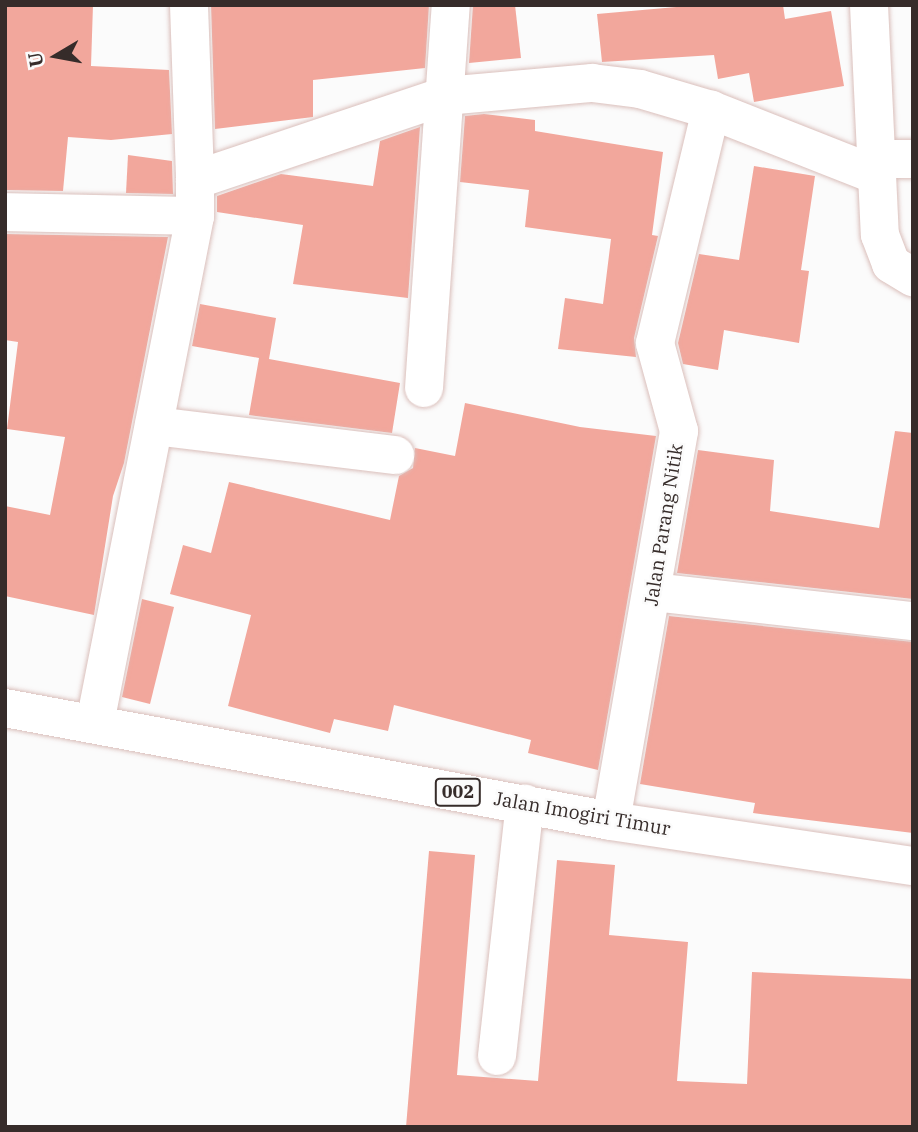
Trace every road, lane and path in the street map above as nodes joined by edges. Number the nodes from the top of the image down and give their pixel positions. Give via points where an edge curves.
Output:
1 (189, 5) edge
2 (451, 5) edge
3 (869, 5) edge
4 (444, 96) junction
5 (711, 110) junction
6 (913, 159) edge
7 (876, 167) junction
8 (195, 198) junction
9 (5, 212) edge
10 (913, 277) edge
11 (424, 388) dead end
12 (154, 426) junction
13 (396, 455) dead end
14 (653, 592) junction
15 (913, 621) edge
16 (5, 708) edge
17 (95, 723) junction
18 (525, 804) junction
19 (611, 821) junction
20 (913, 866) edge
21 (497, 1056) dead end

1 - 8 street
2 - 4 street
3 - 7 street
4 - 5 street via 592,83 640,89
4 - 8 street
4 - 11 street
5 - 7 street
5 - 14 street, Jalan Parang Nitik via 655,343 661,373 674,400 678,431
6 - 7 street
7 - 10 street via 883,251 897,269
8 - 9 street
8 - 12 street
12 - 13 street
12 - 17 street
14 - 15 street
14 - 19 street, Jalan Parang Nitik
16 - 17 street, Jalan Imogiri Timur / 002
17 - 18 street, Jalan Imogiri Timur / 002 via 243,756
18 - 19 street, Jalan Imogiri Timur / 002
18 - 21 street
19 - 20 street, Jalan Imogiri Timur / 002

